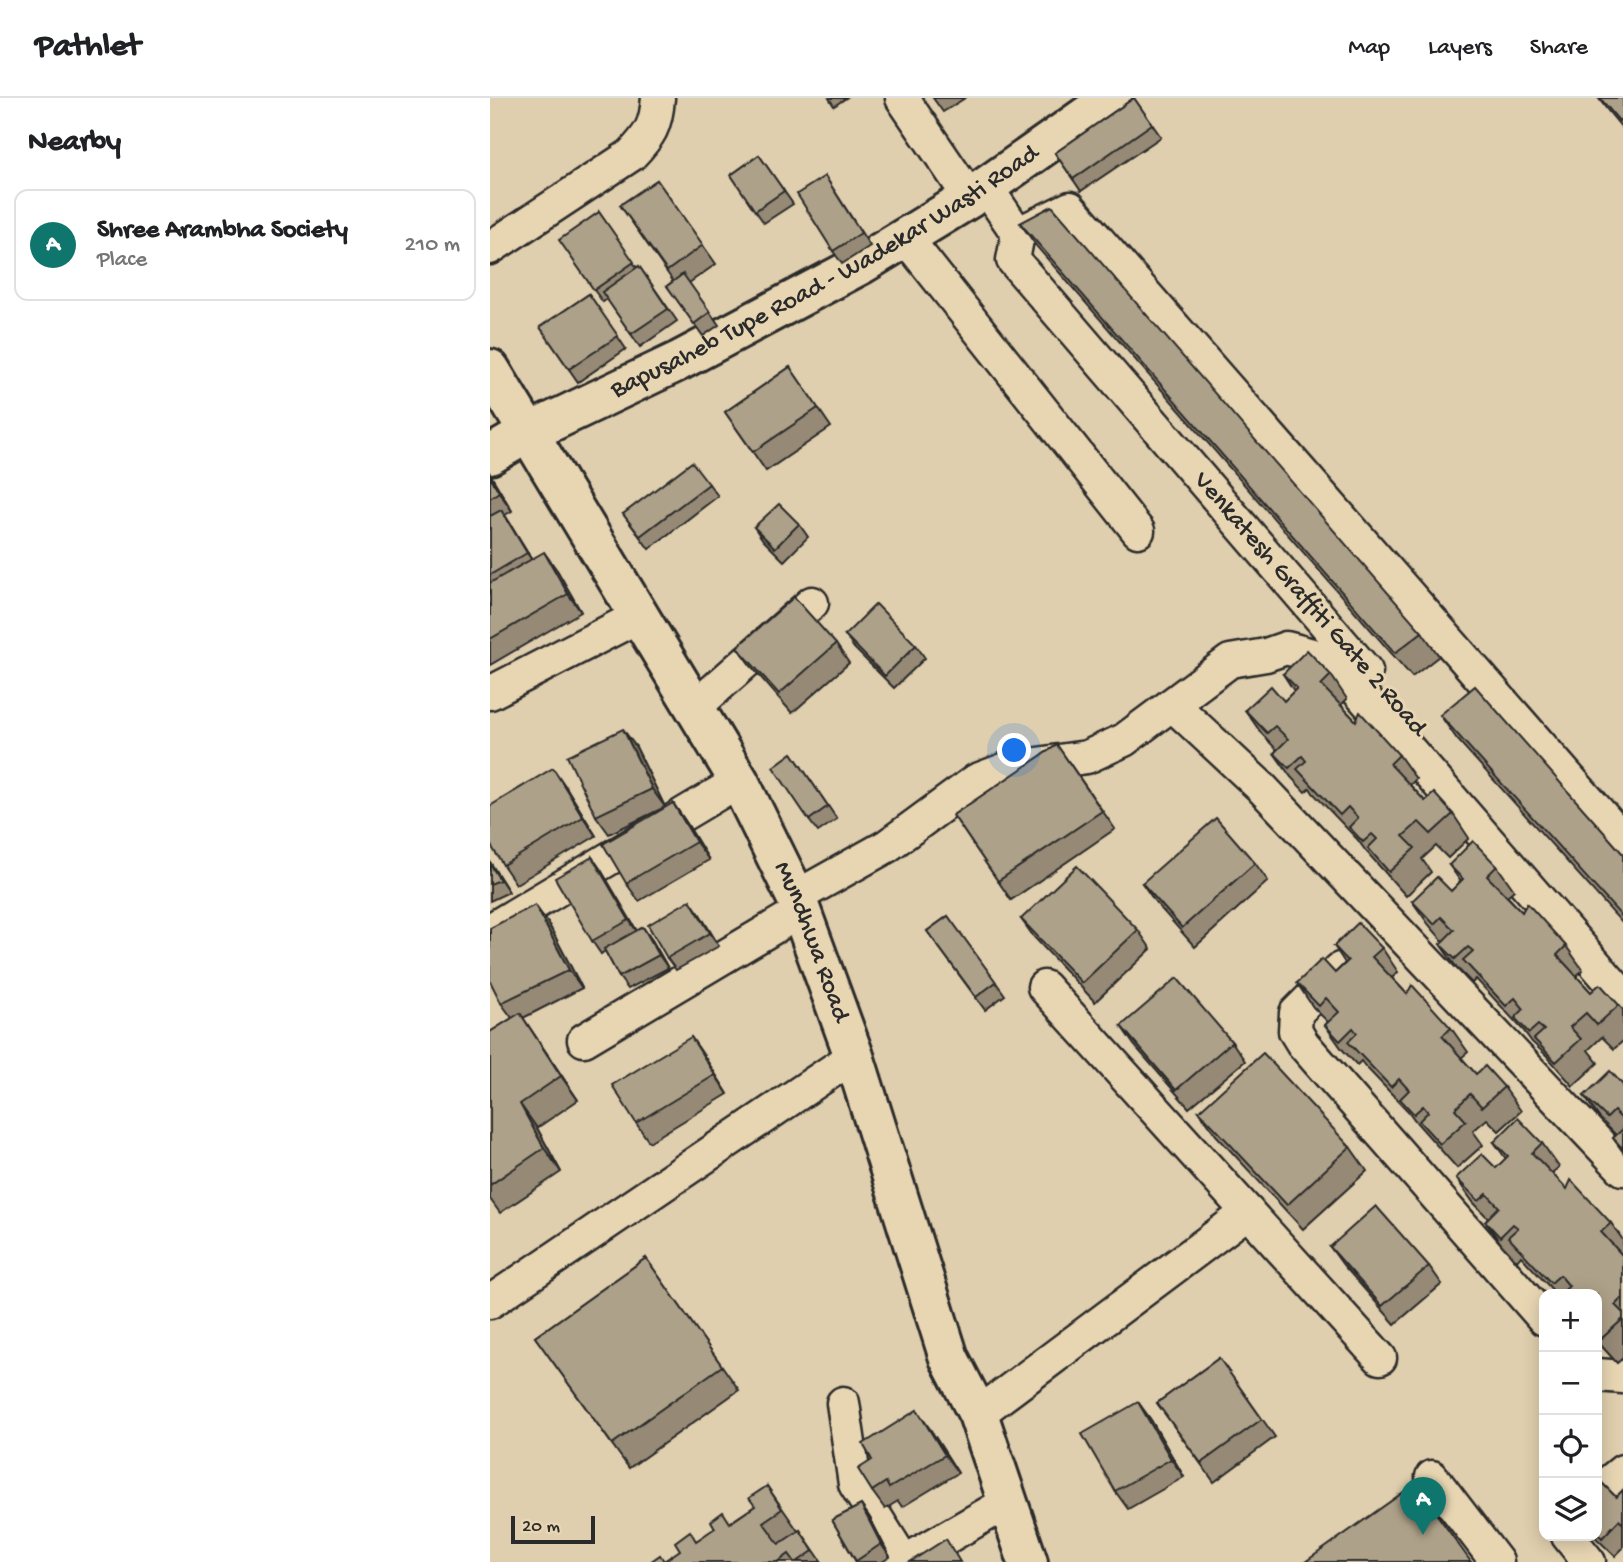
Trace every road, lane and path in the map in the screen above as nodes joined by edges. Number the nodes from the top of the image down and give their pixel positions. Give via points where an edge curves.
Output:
1 (657, 98) edge
2 (902, 98) edge
3 (1112, 98) edge
4 (978, 192) junction
5 (1017, 234) junction
6 (906, 238) junction
7 (490, 248) edge
8 (490, 369) edge
9 (528, 433) junction
10 (490, 455) edge
11 (1138, 531) dead end
12 (812, 603) dead end
13 (639, 616) junction
14 (490, 694) edge
15 (1173, 705) junction
16 (694, 708) junction
17 (739, 781) junction
18 (1623, 840) edge
19 (798, 904) junction
20 (490, 930) edge
21 (1374, 937) junction
22 (1623, 969) edge
23 (1044, 987) dead end
24 (1623, 996) edge
25 (584, 1040) dead end
26 (854, 1056) junction
27 (1623, 1169) edge
28 (1248, 1212) junction
29 (490, 1302) edge
30 (1539, 1313) edge
31 (1380, 1358) dead end
32 (1602, 1375) edge
33 (1623, 1377) edge
34 (843, 1403) dead end
35 (978, 1414) junction
36 (1623, 1471) edge
37 (1432, 1477) dead end
38 (1602, 1488) edge
39 (1008, 1502) junction
40 (1572, 1541) edge
41 (1027, 1561) edge
42 (904, 1562) edge
43 (1497, 1562) edge
44 (1589, 1562) edge

1 - 7 street via 650,135 631,155
2 - 4 street
3 - 4 main road, Bapusaheb Tupe Road - Wadekar Wasti Road
4 - 5 street
4 - 6 main road, Bapusaheb Tupe Road - Wadekar Wasti Road
5 - 18 street via 1070,208
5 - 22 street, Venkatesh Graffiti Gate 2 Road via 1013,260
6 - 9 main road, Bapusaheb Tupe Road - Wadekar Wasti Road via 679,361
6 - 11 street
8 - 9 main road, Mundhwa Road
9 - 10 main road, Bapusaheb Tupe Road - Wadekar Wasti Road
9 - 13 main road, Mundhwa Road
12 - 16 street
13 - 14 street
13 - 16 main road, Mundhwa Road
15 - 19 street via 1124,740 1087,757 1009,768 977,780
15 - 21 street via 1261,787
15 - 24 street via 1230,661 1286,648 1331,660
16 - 17 main road, Mundhwa Road
17 - 19 main road, Mundhwa Road
17 - 20 street
19 - 25 street
19 - 26 main road, Mundhwa Road
21 - 27 street
21 - 30 street via 1296,1013 1295,1031
23 - 28 street
26 - 29 street
26 - 35 main road, Mundhwa Road via 949,1358
28 - 31 street
28 - 35 street
32 - 33 street
34 - 42 street via 855,1484
35 - 39 main road, Mundhwa Road
36 - 38 street
37 - 43 street
39 - 41 main road, Mundhwa Road
39 - 42 street
40 - 44 street

